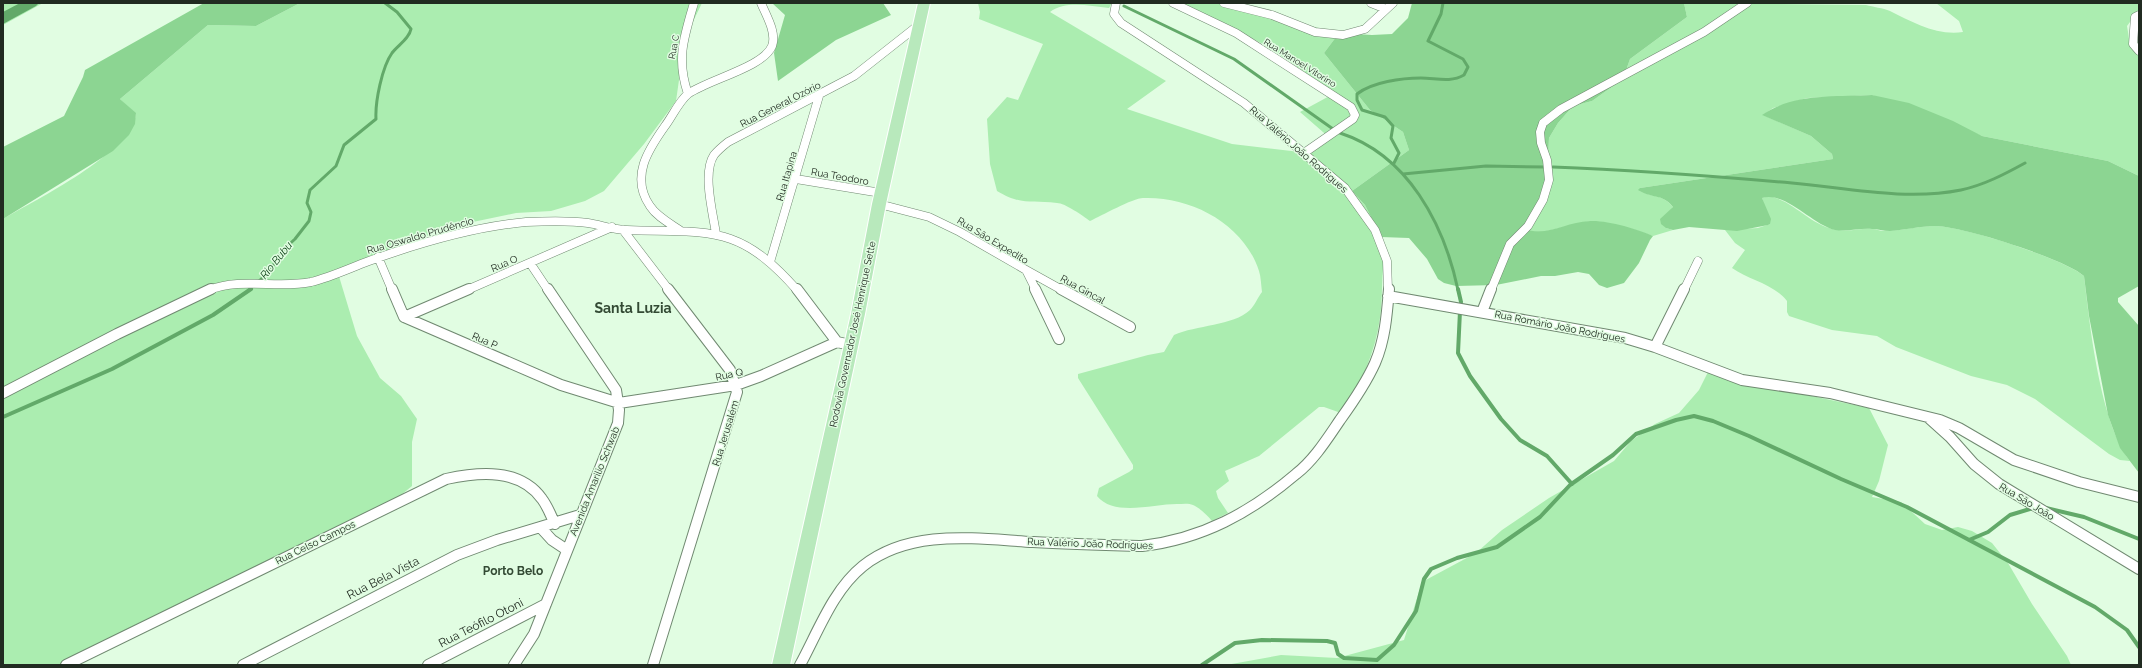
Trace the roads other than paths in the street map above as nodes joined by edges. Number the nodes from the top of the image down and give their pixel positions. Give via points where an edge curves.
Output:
1 (694, 3) edge
2 (761, 3) edge
3 (924, 3) edge
4 (1116, 3) edge
5 (1173, 3) edge
6 (1224, 3) edge
7 (1371, 3) edge
8 (1393, 3) edge
9 (1747, 3) edge
10 (1237, 5) edge
11 (1386, 9) junction
12 (2139, 15) edge
13 (920, 24) junction
14 (2139, 51) edge
15 (688, 94) junction
16 (819, 96) junction
17 (1304, 153) junction
18 (796, 179) junction
19 (880, 199) junction
20 (612, 227) junction
21 (622, 230) junction
22 (681, 232) junction
23 (716, 234) junction
24 (378, 257) junction
25 (1698, 261) dead end
26 (770, 262) junction
27 (530, 263) junction
28 (1026, 270) junction
29 (1388, 296) junction
30 (1482, 312) junction
31 (404, 317) junction
32 (1130, 327) dead end
33 (1059, 339) dead end
34 (844, 343) junction
35 (1655, 347) junction
36 (736, 385) junction
37 (3, 393) edge
38 (618, 403) junction
39 (1927, 416) junction
40 (2139, 497) edge
41 (580, 516) junction
42 (555, 524) junction
43 (541, 528) junction
44 (567, 550) junction
45 (2139, 568) edge
46 (546, 604) junction
47 (66, 665) edge
48 (243, 665) edge
49 (428, 665) edge
50 (514, 665) edge
51 (653, 665) edge
52 (781, 665) edge
53 (800, 665) edge

1 - 15 street, Rua C via 680,58 681,74
2 - 15 street via 774,36 772,48 761,58
3 - 13 main road, Rodovia Governador José Henrique Sette
4 - 17 street, Rua Valério João Rodrigues via 1113,15 1121,23 1235,96
5 - 17 street, Rua Manoel Vitorino via 1236,33 1351,107 1355,115 1353,119
6 - 10 street
7 - 11 street
8 - 11 street
9 - 30 street via 1704,32 1561,109 1542,123 1541,143 1548,160 1549,180 1543,200 1528,226 1510,244
10 - 11 street via 1272,14 1315,32 1332,34 1354,33 1365,29
12 - 14 street via 2135,17 2134,44
13 - 16 street, Rua General Ozório via 854,76
13 - 19 main road, Rodovia Governador José Henrique Sette
15 - 22 street via 650,148 641,176 650,206
16 - 18 street, Rua Itapina
16 - 23 street, Rua General Ozório via 728,142 714,156 709,178
17 - 29 street, Rua Valério João Rodrigues via 1346,188 1375,230 1386,261
18 - 19 street, Rua Teodoro
18 - 26 street, Rua Itapina
19 - 28 street, Rua São Expedito via 960,232
19 - 34 main road, Rodovia Governador José Henrique Sette
20 - 21 street, Rua Oswaldo Prudêncio
20 - 24 street, Rua Oswaldo Prudêncio via 559,220 512,224 459,233
20 - 27 street, Rua O
21 - 22 street, Rua Oswaldo Prudêncio
21 - 36 street via 730,370
22 - 23 street, Rua Oswaldo Prudêncio
23 - 26 street, Rua Oswaldo Prudêncio via 740,243
24 - 31 street
24 - 37 street, Rua Oswaldo Prudêncio via 311,282 242,282 211,289
25 - 35 street
26 - 34 street, Rua Oswaldo Prudêncio via 804,296
27 - 31 street, Rua O
27 - 38 street, Avenida Amarilio Schwab via 612,384
28 - 32 street, Rua Gincal
28 - 33 street, Rua São Expedito
29 - 30 street, Rua Romário João Rodrigues
29 - 53 street, Rua Valério João Rodrigues via 1382,340 1375,363 1355,399 1318,451 1297,474 1238,517 1168,544 1142,546 972,539 931,540 894,548 868,563 846,584
30 - 35 street, Rua Romário João Rodrigues via 1601,333
31 - 38 street, Rua P via 561,385
34 - 36 street, Rua Q
34 - 52 main road, Rodovia Governador José Henrique Sette
35 - 39 street, Rua Romário João Rodrigues via 1742,380 1830,393
36 - 38 street, Rua Q
36 - 51 street, Rua Jerusalém via 734,403
38 - 41 street, Avenida Amarilio Schwab via 618,422
39 - 40 street, Rua Romário João Rodrigues via 1954,426 2014,460 2079,482
39 - 45 street, Rua São João via 1974,464 1999,484
41 - 42 street, Rua Bela Vista
41 - 44 street, Avenida Amarilio Schwab
42 - 43 street, Rua Bela Vista
42 - 47 street, Rua Celso Campos via 542,500 515,478 490,473 446,479
43 - 44 street via 552,540
43 - 48 street, Rua Bela Vista via 496,540 457,555
44 - 46 street, Avenida Amarilio Schwab
46 - 49 street, Rua Teófilo Otoni
46 - 50 street, Avenida Amarilio Schwab via 534,634

